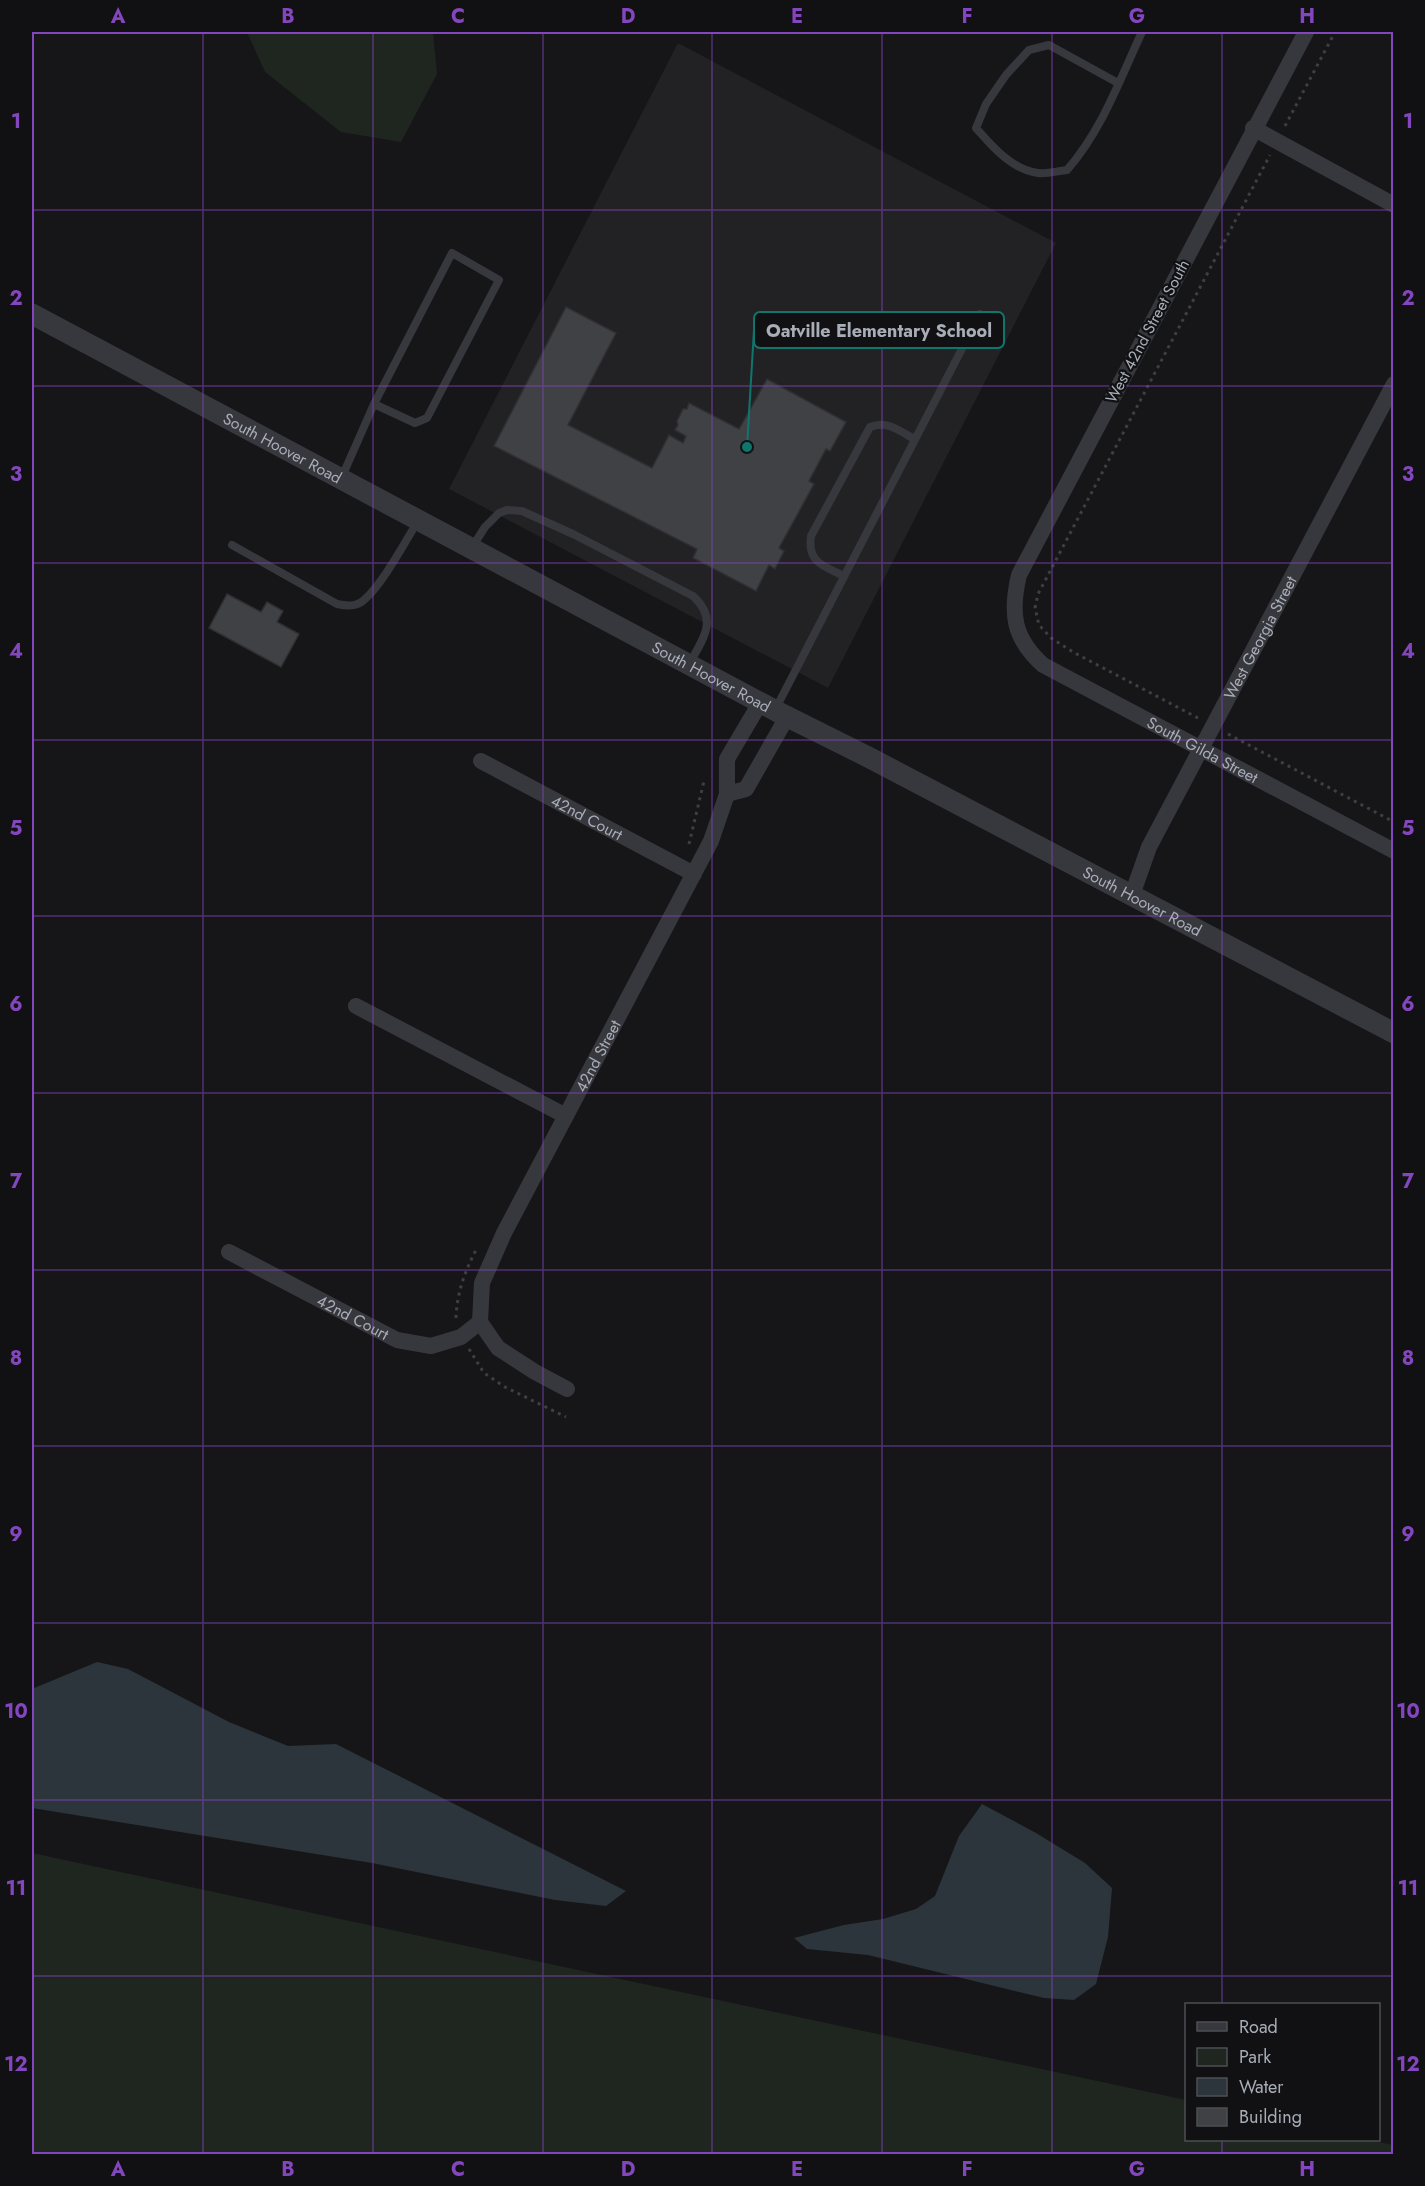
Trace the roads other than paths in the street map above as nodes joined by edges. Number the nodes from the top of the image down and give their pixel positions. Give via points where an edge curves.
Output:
1 (1142, 32) edge
2 (1306, 32) edge
3 (1118, 83) junction
4 (1253, 128) junction
5 (1394, 205) edge
6 (32, 314) edge
7 (980, 315) dead end
8 (1394, 384) edge
9 (374, 404) junction
10 (914, 439) junction
11 (341, 479) junction
12 (418, 520) junction
13 (232, 545) dead end
14 (471, 549) junction
15 (844, 576) junction
16 (1020, 637) joint
17 (688, 664) junction
18 (774, 710) junction
19 (1201, 749) junction
20 (481, 761) dead end
21 (727, 794) junction
22 (1394, 851) edge
23 (694, 874) junction
24 (1132, 895) junction
25 (356, 1006) dead end
26 (1394, 1033) edge
27 (566, 1116) junction
28 (229, 1252) dead end
29 (480, 1322) junction
30 (567, 1389) dead end

1 - 3 lane
2 - 4 street, West 42nd Street South
3 - 3 lane via 1089,141 1067,170 1038,173 1015,164 995,150 976,128 986,104 1029,50 1049,45
4 - 5 street
4 - 16 street, West 42nd Street South via 1019,575 1014,606
6 - 11 street, South Hoover Road
7 - 10 lane
8 - 19 street, West Georgia Street
9 - 9 lane via 452,253 499,280 427,418 415,423
9 - 11 lane
10 - 15 lane
10 - 15 lane via 888,424 870,427 812,536 812,555
11 - 12 street, South Hoover Road
12 - 13 lane via 382,578 363,601 348,607
12 - 14 street, South Hoover Road
14 - 17 street, South Hoover Road
14 - 17 lane via 499,513 522,511 693,596 702,605 708,623
15 - 18 lane
16 - 19 street, South Gilda Street via 1043,665
17 - 18 street, South Hoover Road
18 - 21 street, 42nd Street via 727,759
18 - 21 street via 746,789
18 - 24 street, South Hoover Road
19 - 22 street, South Gilda Street
19 - 24 street, West Georgia Street via 1149,847
20 - 23 street, 42nd Court
21 - 23 street, 42nd Street via 711,841
23 - 27 street, 42nd Street
24 - 26 street, South Hoover Road
25 - 27 street
27 - 29 street, 42nd Street via 482,1283
28 - 29 street, 42nd Court via 397,1340 431,1346 461,1337
29 - 30 street via 498,1348

